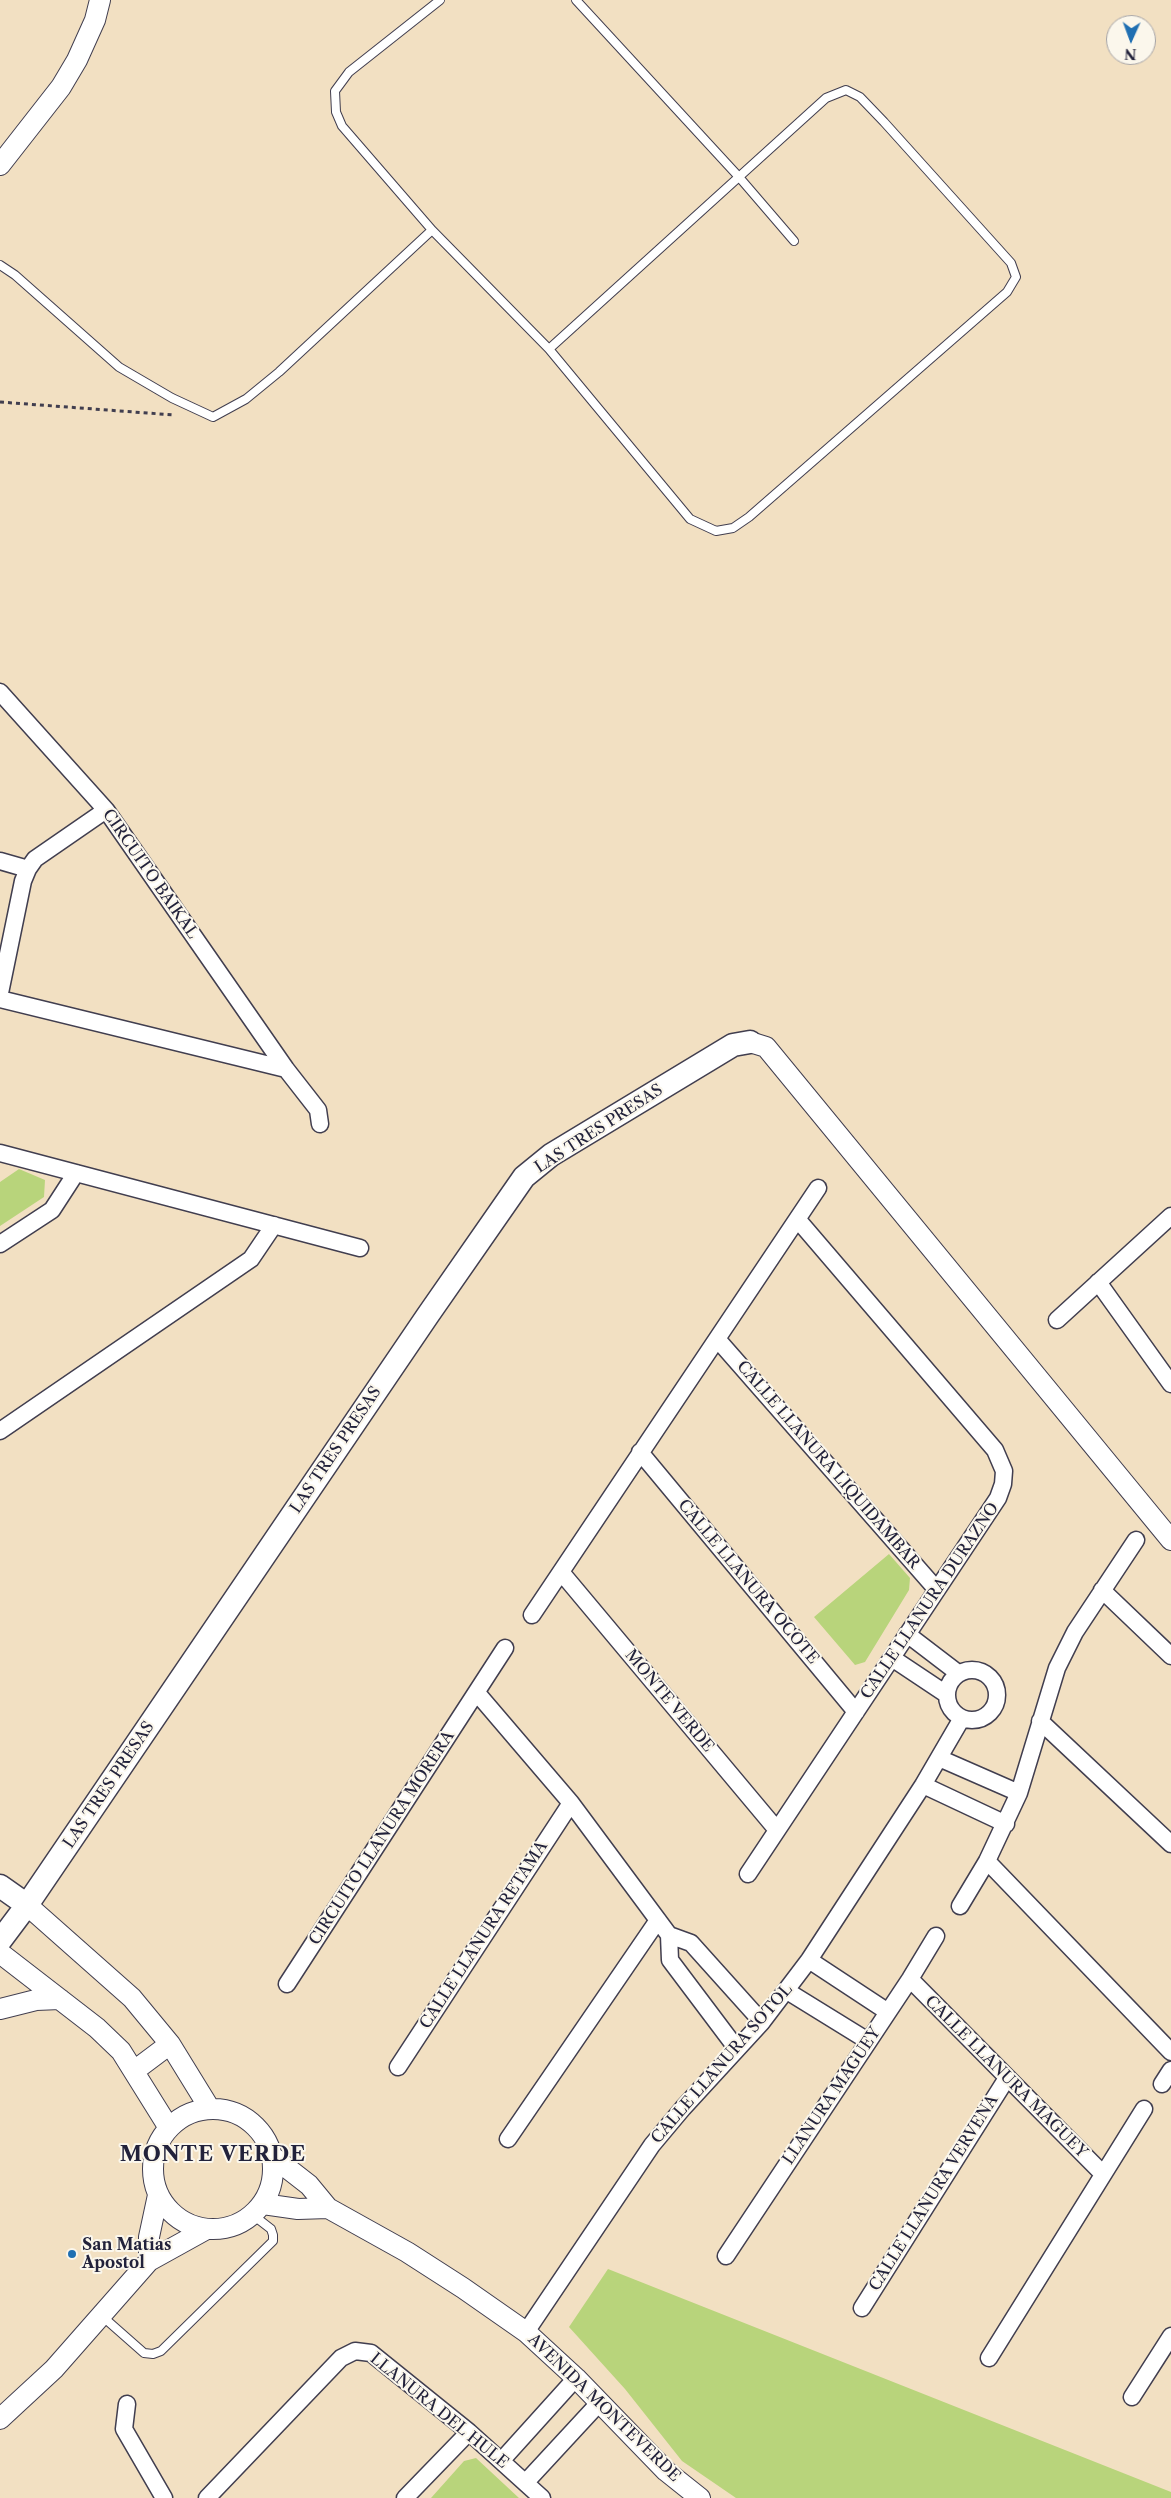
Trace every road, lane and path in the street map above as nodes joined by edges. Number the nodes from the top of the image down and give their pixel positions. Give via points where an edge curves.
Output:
1 (100, 0) edge
2 (440, 0) edge
3 (576, 0) edge
4 (0, 165) edge
5 (739, 177) junction
6 (432, 230) junction
7 (794, 241) dead end
8 (0, 265) edge
9 (549, 349) junction
10 (0, 402) edge
11 (212, 418) junction
12 (0, 692) edge
13 (106, 810) junction
14 (0, 861) edge
15 (28, 869) junction
16 (0, 993) edge
17 (0, 999) edge
18 (750, 1042) joint
19 (286, 1069) junction
20 (320, 1124) dead end
21 (0, 1153) edge
22 (76, 1173) junction
23 (818, 1188) dead end
24 (1171, 1216) edge
25 (798, 1220) junction
26 (274, 1225) junction
27 (0, 1244) edge
28 (360, 1248) dead end
29 (1098, 1282) junction
30 (1057, 1320) dead end
31 (718, 1340) junction
32 (1171, 1384) edge
33 (0, 1431) edge
34 (640, 1452) junction
35 (1136, 1540) dead end
36 (1171, 1540) edge
37 (561, 1572) junction
38 (937, 1590) junction
39 (1102, 1590) junction
40 (532, 1615) dead end
41 (907, 1634) junction
42 (505, 1648) dead end
43 (1171, 1656) edge
44 (892, 1658) junction
45 (958, 1673) junction
46 (477, 1693) junction
47 (946, 1694) junction
48 (856, 1712) junction
49 (962, 1718) junction
50 (1040, 1721) junction
51 (940, 1758) junction
52 (923, 1785) junction
53 (1019, 1793) junction
54 (571, 1803) junction
55 (1006, 1824) junction
56 (777, 1830) junction
57 (1171, 1844) edge
58 (987, 1860) junction
59 (748, 1874) dead end
60 (0, 1886) edge
61 (28, 1905) junction
62 (960, 1906) dead end
63 (658, 1920) junction
64 (669, 1935) junction
65 (936, 1936) dead end
66 (0, 1941) edge
67 (0, 1953) edge
68 (809, 1960) junction
69 (910, 1979) junction
70 (287, 1984) dead end
71 (787, 1991) junction
72 (60, 1999) junction
73 (0, 2009) edge
74 (888, 2012) junction
75 (762, 2022) junction
76 (868, 2041) junction
77 (170, 2044) junction
78 (737, 2050) junction
79 (1171, 2052) edge
80 (398, 2067) dead end
81 (1171, 2070) edge
82 (134, 2071) junction
83 (1007, 2078) junction
84 (1162, 2084) dead end
85 (210, 2109) junction
86 (1144, 2109) dead end
87 (169, 2128) junction
88 (508, 2139) dead end
89 (273, 2157) junction
90 (1103, 2174) junction
91 (158, 2196) junction
92 (328, 2208) junction
93 (258, 2210) junction
94 (205, 2230) junction
95 (726, 2256) dead end
96 (149, 2261) junction
97 (862, 2308) dead end
98 (101, 2315) junction
99 (526, 2332) junction
100 (1171, 2336) edge
101 (989, 2358) dead end
102 (576, 2378) junction
103 (1132, 2397) dead end
104 (600, 2402) junction
105 (127, 2404) dead end
106 (0, 2419) edge
107 (469, 2432) junction
108 (502, 2460) junction
109 (526, 2482) junction
110 (164, 2498) edge
111 (207, 2498) edge
112 (405, 2498) edge
113 (542, 2498) edge
114 (700, 2498) edge

1 - 4 street via 95,20 61,87
2 - 6 lane via 349,72 340,82 335,96 336,112 342,126
3 - 5 lane
5 - 7 lane
5 - 9 lane
5 - 9 lane via 826,98 846,90 855,94 884,122 1011,263 1016,277 1013,284 972,323 749,517 733,528 716,531 690,518
6 - 9 lane
6 - 11 lane via 279,372 246,399
8 - 11 lane via 119,367
10 - 11 path
12 - 13 street, CIRCUITO BAIKAL
13 - 15 street via 35,859
13 - 19 street, CIRCUITO BAIKAL
14 - 15 street
15 - 16 street
17 - 19 street
18 - 36 street via 766,1047
18 - 61 main road, LAS TRES PRESAS via 733,1045 551,1156 524,1177
19 - 20 street, CIRCUITO BAIKAL via 318,1110
21 - 22 street
22 - 26 street
22 - 27 street via 52,1210
23 - 25 street
24 - 29 street
25 - 31 street
25 - 38 street, CALLE LLANURA DURAZNO via 995,1450 1004,1471 1004,1484 998,1498
26 - 28 street
26 - 33 street via 251,1259
29 - 30 street
29 - 32 street
31 - 34 street
31 - 38 street, CALLE LLANURA LIQUIDAMBAR
34 - 37 street
34 - 48 street, CALLE LLANURA OCOTE
35 - 39 street
37 - 40 street
37 - 56 street, MONTE VERDE
38 - 41 street, CALLE LLANURA DURAZNO
39 - 43 street
39 - 50 street via 1057,1668
41 - 44 street, CALLE LLANURA DURAZNO
41 - 45 street
42 - 46 street, CIRCUITO LLANURA MORERA
44 - 47 street
44 - 48 street, CALLE LLANURA DURAZNO
45 - 47 street
45 - 49 street via 966,1670 983,1672 995,1684 997,1692 996,1701 987,1715 979,1719
46 - 54 street
46 - 70 street, CIRCUITO LLANURA MORERA
47 - 49 street via 950,1708
48 - 56 street, CALLE LLANURA DURAZNO
49 - 51 street, CALLE LLANURA SOTOL
50 - 53 street
50 - 57 street
51 - 52 street, CALLE LLANURA SOTOL
51 - 53 street
52 - 55 street
52 - 68 street, CALLE LLANURA SOTOL
53 - 55 street
54 - 63 street
54 - 80 street, CALLE LLANURA RETAMA
55 - 58 street
56 - 59 street, CALLE LLANURA DURAZNO
58 - 62 street
58 - 79 street
60 - 61 main road
61 - 66 main road, LAS TRES PRESAS
61 - 77 street via 132,1998
63 - 64 street
63 - 88 street
64 - 75 street via 691,1943
64 - 78 street via 670,1960
65 - 69 street, LLANURA MAGUEY
67 - 72 street
68 - 71 street, CALLE LLANURA SOTOL
68 - 74 street
69 - 74 street, LLANURA MAGUEY
69 - 83 street, CALLE LLANURA MAGUEY
71 - 75 street, CALLE LLANURA SOTOL
71 - 76 street
72 - 73 street via 36,2000
72 - 82 street via 121,2051
74 - 76 street, LLANURA MAGUEY
75 - 78 street, CALLE LLANURA SOTOL
76 - 95 street, LLANURA MAGUEY
77 - 82 street
77 - 85 street
78 - 99 street, CALLE LLANURA SOTOL via 652,2145
81 - 84 street
82 - 87 street
83 - 90 street, CALLE LLANURA MAGUEY
83 - 97 street, CALLE LLANURA VERVENA
85 - 87 street, AVENIDA MONTEVERDE via 195,2111
85 - 89 street, AVENIDA MONTEVERDE via 228,2111 250,2122 267,2141
86 - 90 street
87 - 91 street, AVENIDA MONTEVERDE via 158,2142 153,2160
89 - 92 street, AVENIDA MONTEVERDE via 309,2185
89 - 93 street, AVENIDA MONTEVERDE via 272,2182
90 - 101 street
91 - 94 street, AVENIDA MONTEVERDE via 169,2212 186,2224
91 - 96 street via 149,2237
92 - 93 street
92 - 99 street, AVENIDA MONTEVERDE via 447,2278
93 - 94 street, AVENIDA MONTEVERDE via 239,2225
93 - 98 lane via 273,2235 273,2241 161,2351 144,2353
94 - 96 street
96 - 98 street
98 - 106 street via 54,2369
99 - 102 street, AVENIDA MONTEVERDE
100 - 103 street
102 - 104 street, AVENIDA MONTEVERDE
102 - 108 street
104 - 109 street
104 - 114 street, AVENIDA MONTEVERDE via 666,2471
105 - 110 street via 124,2429
107 - 108 street, LLANURA DEL HULE
107 - 111 street, LLANURA DEL HULE via 371,2353 355,2351 341,2358
107 - 112 street
108 - 109 street, LLANURA DEL HULE
109 - 113 street, LLANURA DEL HULE

